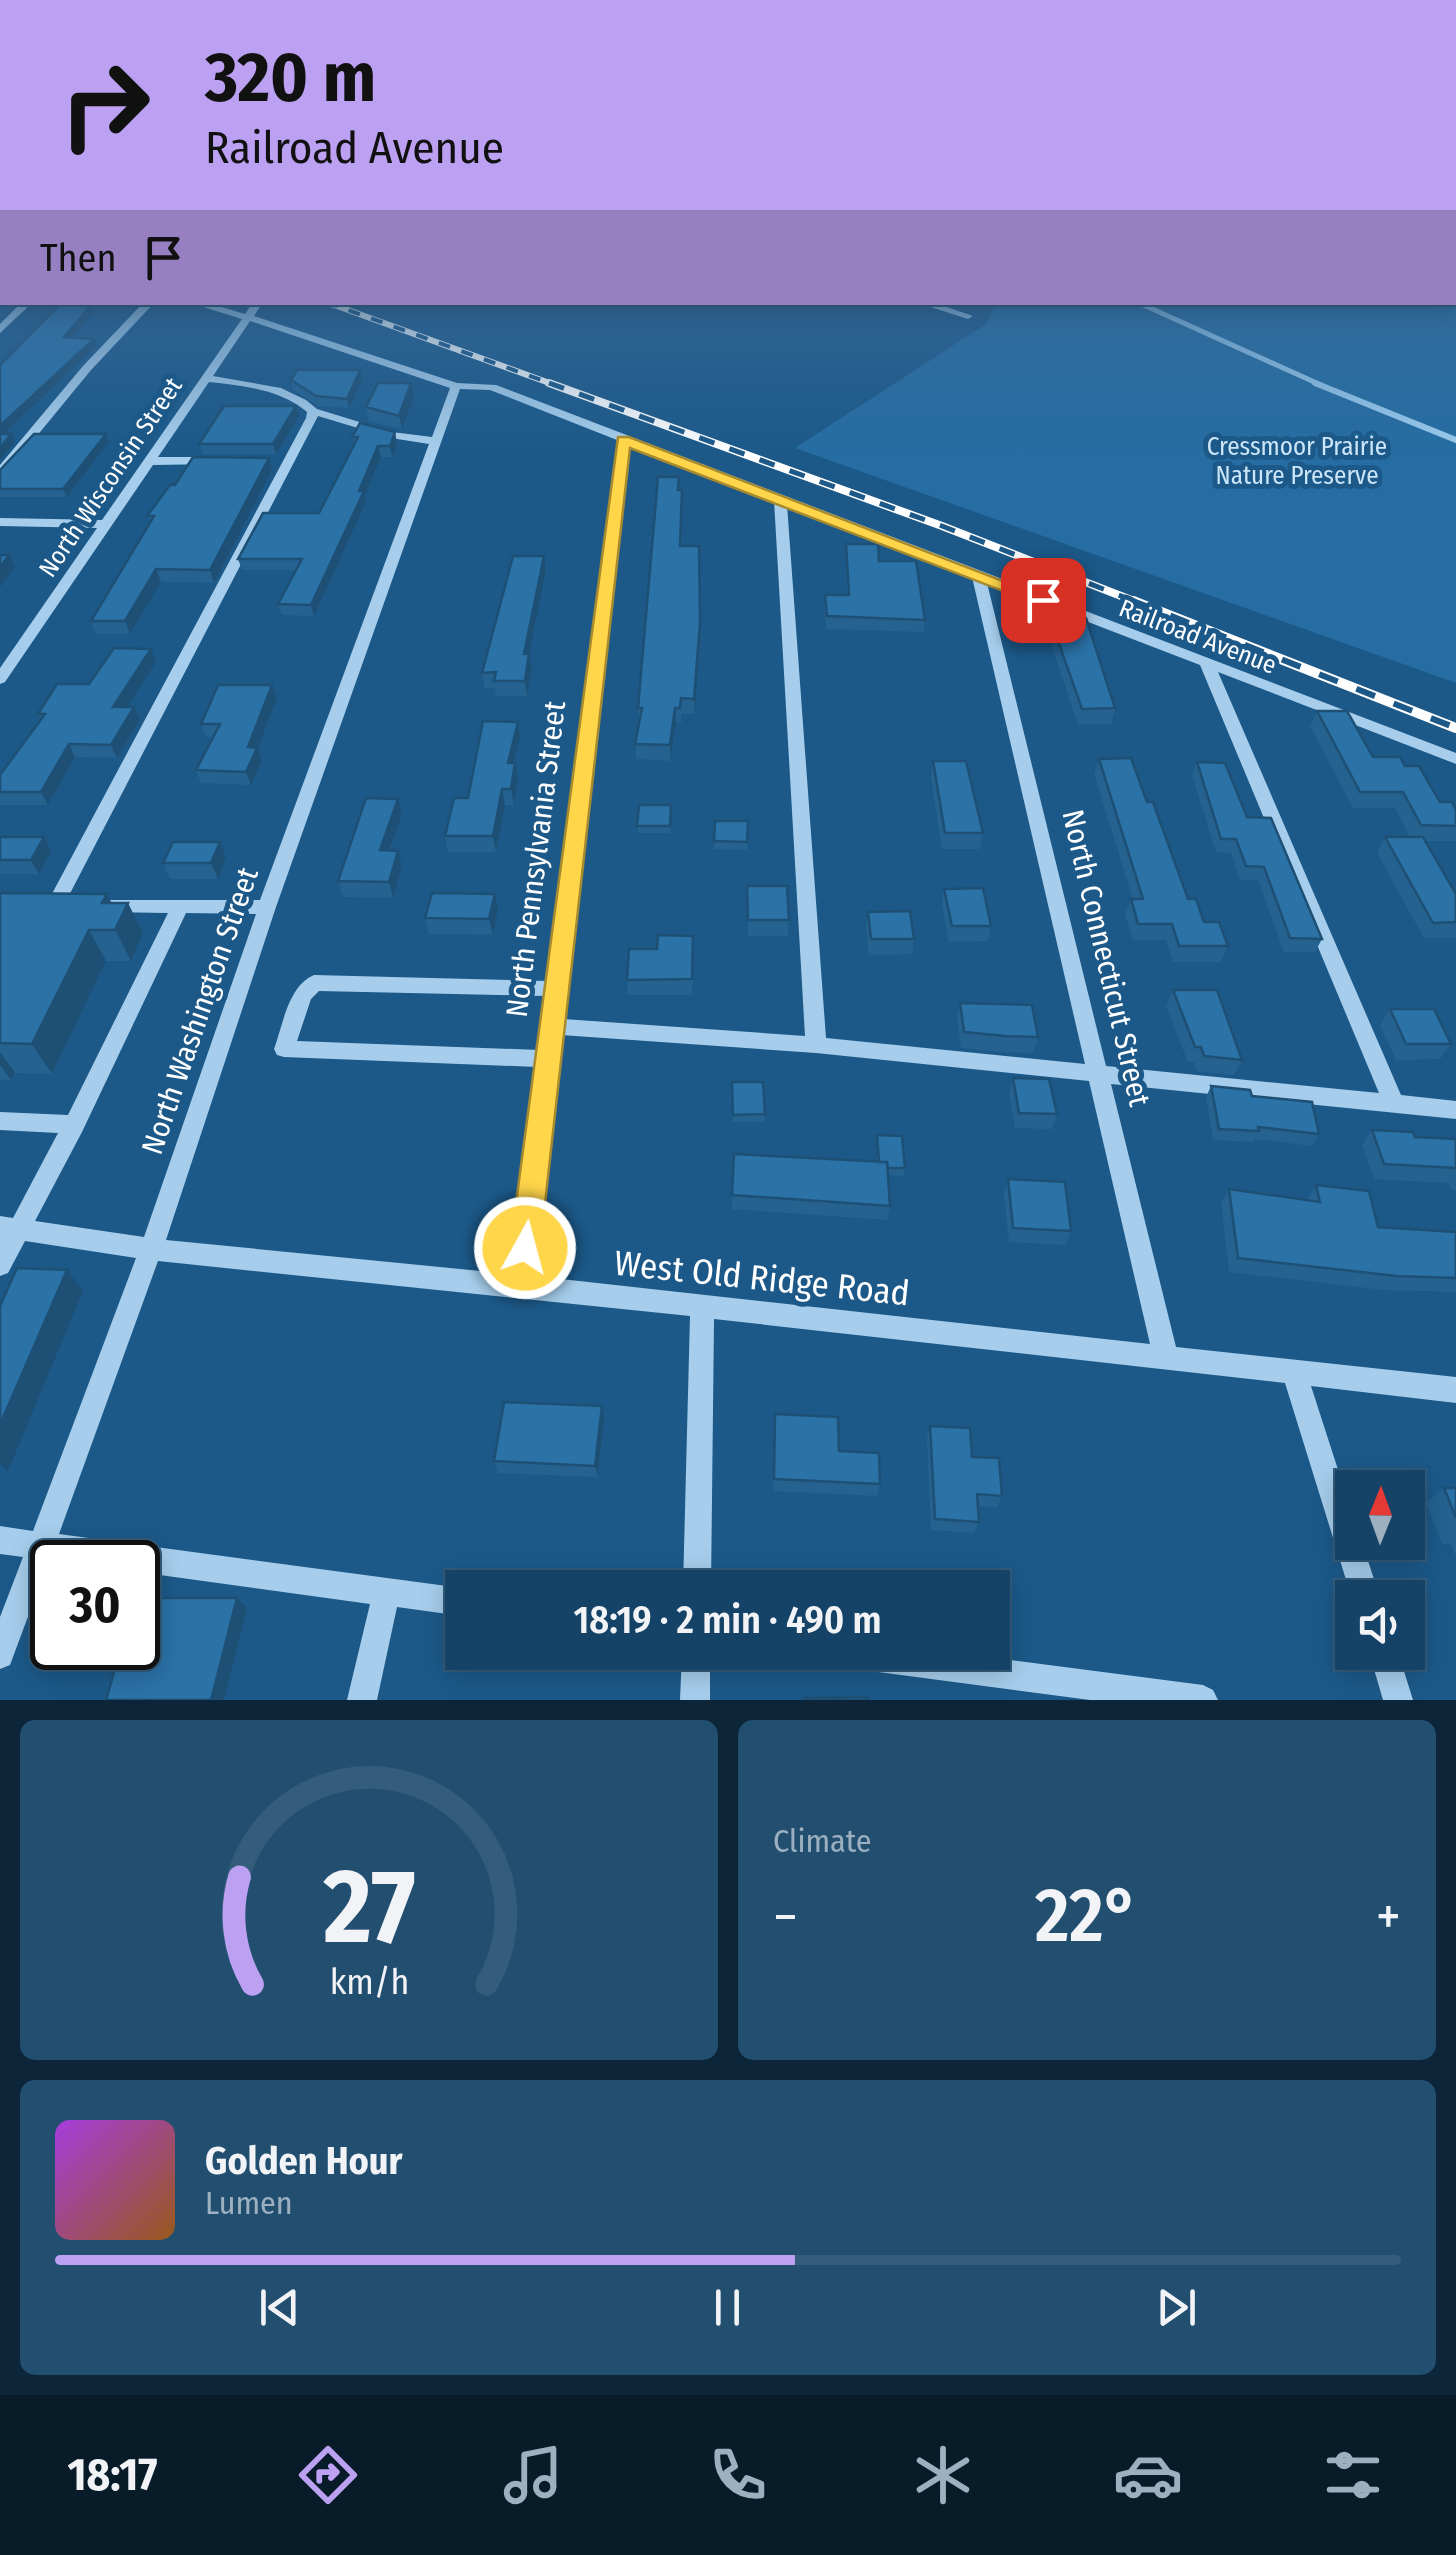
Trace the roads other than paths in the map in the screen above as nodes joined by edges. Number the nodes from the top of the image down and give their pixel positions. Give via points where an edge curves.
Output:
1 (25, 305) edge
2 (147, 305) edge
3 (202, 305) edge
4 (256, 305) edge
5 (930, 305) edge
6 (968, 316) dead end
7 (246, 319) junction
8 (0, 330) edge
9 (205, 378) junction
10 (456, 386) junction
11 (313, 412) junction
12 (623, 440) junction
13 (436, 441) junction
14 (148, 461) junction
15 (227, 462) edge
16 (267, 462) edge
17 (287, 462) junction
18 (0, 472) edge
19 (780, 500) junction
20 (0, 522) edge
21 (104, 524) junction
22 (978, 575) junction
23 (1206, 663) junction
24 (0, 678) edge
25 (1456, 759) edge
26 (180, 906) junction
27 (266, 907) junction
28 (556, 989) junction
29 (551, 1026) junction
30 (816, 1045) junction
31 (547, 1059) junction
32 (1098, 1074) junction
33 (1394, 1104) junction
34 (1456, 1110) edge
35 (0, 1120) edge
36 (74, 1125) junction
37 (10, 1228) edge
38 (151, 1249) junction
39 (0, 1265) edge
40 (521, 1286) junction
41 (702, 1308) junction
42 (1166, 1358) junction
43 (1294, 1372) junction
44 (1456, 1390) edge
45 (0, 1540) edge
46 (40, 1540) edge
47 (30, 1542) edge
48 (160, 1562) edge
49 (30, 1569) edge
50 (697, 1570) edge
51 (1360, 1580) edge
52 (386, 1593) junction
53 (445, 1600) edge
54 (0, 1655) edge
55 (696, 1670) edge
56 (932, 1670) edge
57 (1389, 1670) edge
58 (1042, 1690) edge
59 (362, 1700) edge
60 (695, 1700) edge
61 (1203, 1700) edge
62 (1398, 1700) edge

1 - 8 street
2 - 18 street
3 - 7 street, Railroad Avenue
4 - 7 street, North Wisconsin Street
5 - 6 street
7 - 9 street, North Wisconsin Street
7 - 10 street, Railroad Avenue
9 - 11 street via 281,392
9 - 14 street, North Wisconsin Street
10 - 12 street, Railroad Avenue via 492,387
10 - 13 street, North Washington Street
11 - 13 street
11 - 17 street
12 - 19 street, Railroad Avenue
12 - 28 street, North Pennsylvania Street
13 - 27 street, North Washington Street
14 - 15 street
14 - 21 street, North Wisconsin Street
16 - 17 street
17 - 26 street via 64,905
19 - 22 street, Railroad Avenue
19 - 30 street
20 - 21 street
21 - 24 street, North Wisconsin Street
22 - 23 street, Railroad Avenue
22 - 32 street, North Connecticut Street
23 - 25 street, Railroad Avenue
23 - 33 street
26 - 27 street
26 - 36 street
27 - 38 street, North Washington Street
28 - 29 street, North Pennsylvania Street
28 - 31 street via 314,983 303,995 284,1049
29 - 30 street
29 - 31 street, North Pennsylvania Street
30 - 32 street
31 - 40 street, North Pennsylvania Street
32 - 33 street
32 - 42 street, North Connecticut Street
33 - 34 street
35 - 36 street
36 - 37 street
37 - 38 street, West Old Ridge Road
37 - 39 street
38 - 40 street, West Old Ridge Road
38 - 46 street, North Washington Street
40 - 41 street, West Old Ridge Road
41 - 42 street, West Old Ridge Road
41 - 50 street
42 - 43 street, West Old Ridge Road
43 - 44 street, West Old Ridge Road
43 - 51 street
45 - 47 street
48 - 52 street
49 - 54 street, North Washington Street
52 - 53 street
52 - 59 street
55 - 60 street
56 - 58 street
57 - 62 street
58 - 61 street

